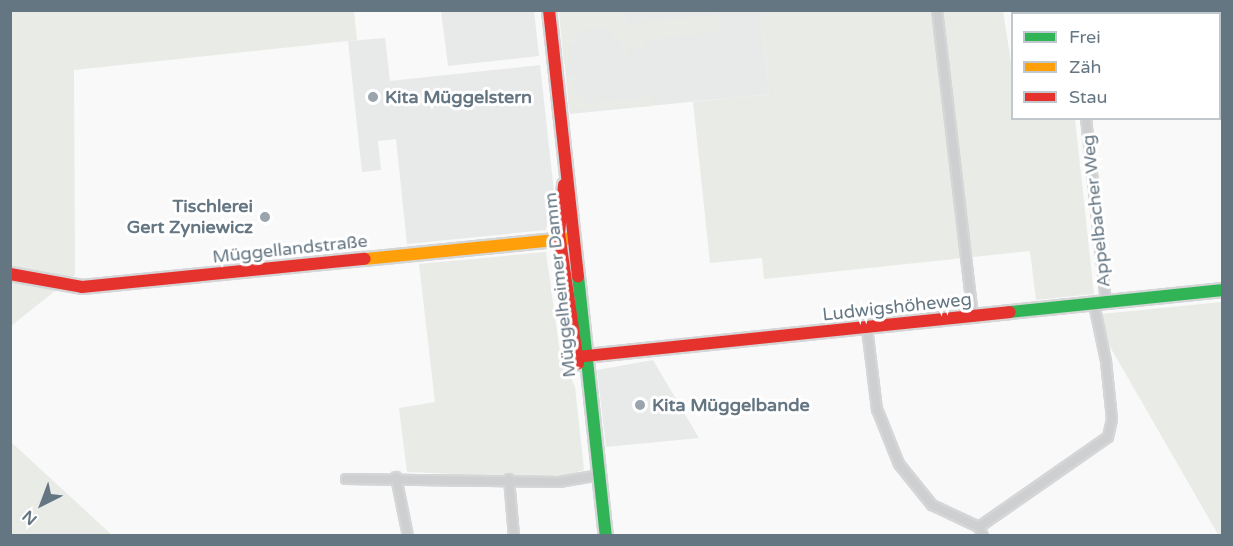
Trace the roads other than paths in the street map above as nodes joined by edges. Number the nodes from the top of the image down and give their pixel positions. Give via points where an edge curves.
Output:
1 (549, 10) edge
2 (937, 10) edge
3 (1086, 120) edge
4 (566, 172) junction
5 (574, 238) junction
6 (560, 239) junction
7 (10, 274) edge
8 (1222, 290) edge
9 (1100, 303) junction
10 (973, 317) junction
11 (867, 328) junction
12 (581, 357) junction
13 (599, 476) junction
14 (396, 477) junction
15 (346, 479) dead end
16 (509, 479) junction
17 (981, 532) edge
18 (408, 536) edge
19 (514, 536) edge
20 (606, 536) edge

1 - 4 street, Müggelheimer Damm
2 - 10 street
3 - 9 street, Appelbacher Weg
4 - 5 street, Müggelheimer Damm
4 - 6 street, Müggelheimer Damm
5 - 6 street, Müggellandstraße
5 - 12 street, Müggelheimer Damm
6 - 7 street, Müggellandstraße via 82,287
6 - 12 street, Müggelheimer Damm
8 - 9 street, Ludwigshöheweg
9 - 10 street, Ludwigshöheweg
9 - 17 street, Appelbacher Weg via 1108,437
10 - 11 street, Ludwigshöheweg
11 - 12 street, Ludwigshöheweg
11 - 17 street via 877,409 899,464 932,505
12 - 13 street, Müggelheimer Damm via 590,394
13 - 16 street via 559,482
13 - 20 street, Müggelheimer Damm
14 - 15 street
14 - 16 street
14 - 18 street
16 - 19 street

